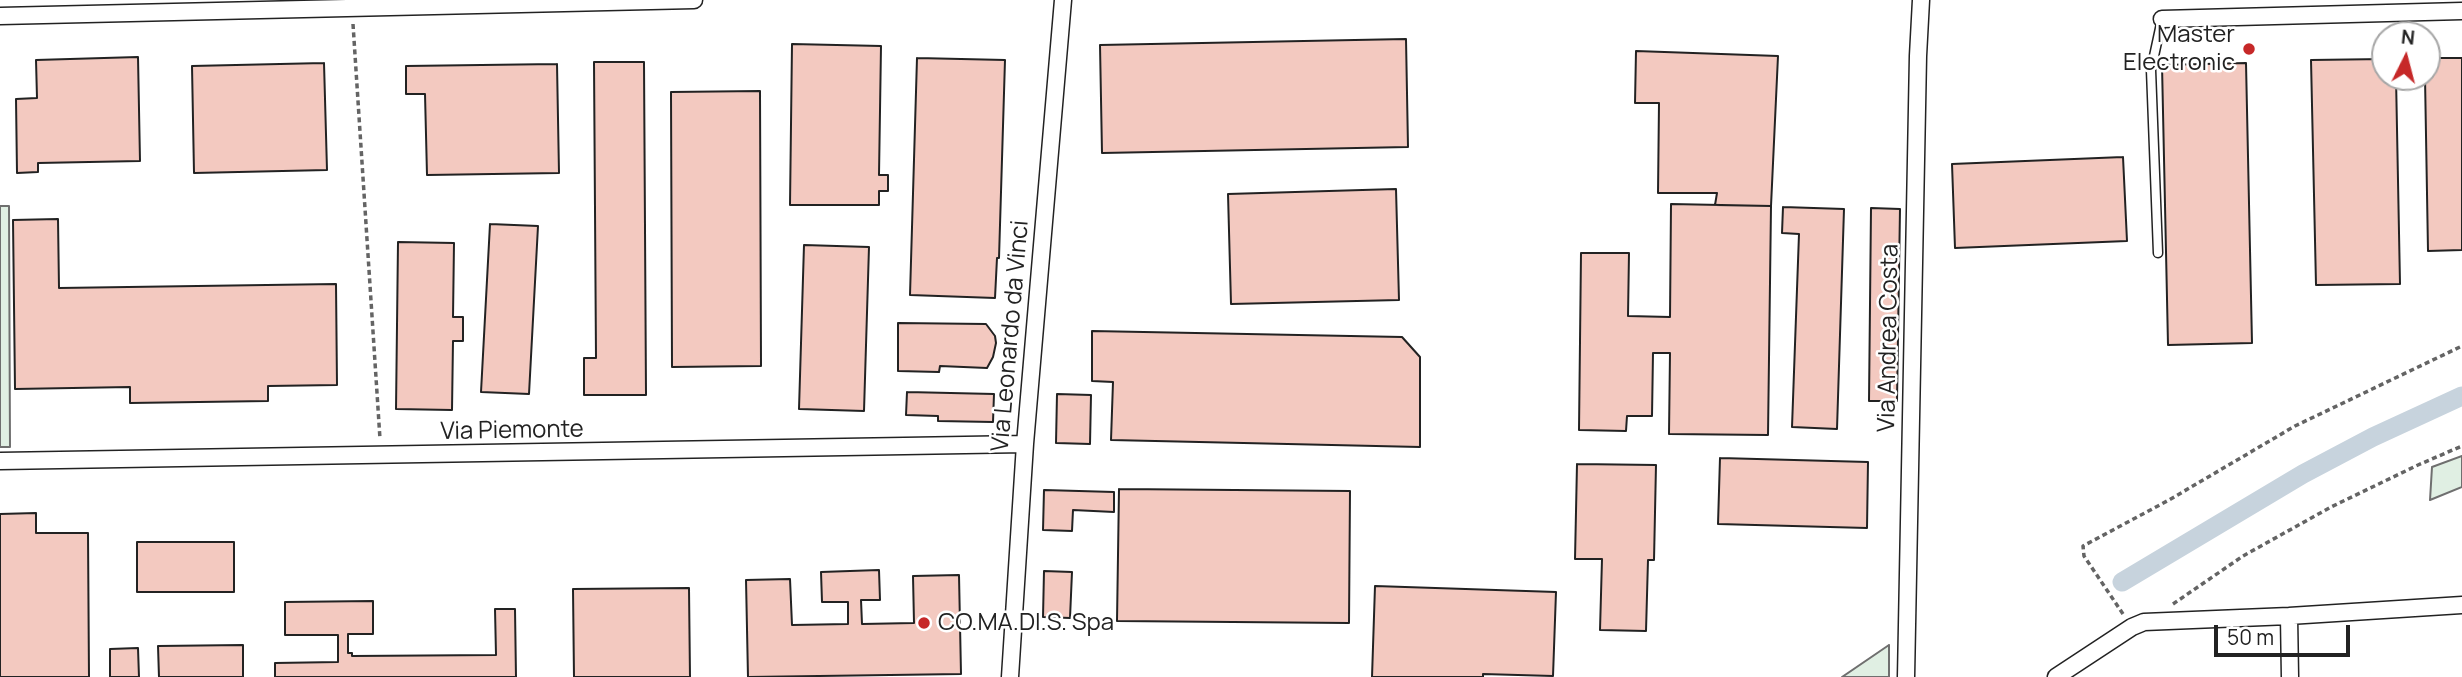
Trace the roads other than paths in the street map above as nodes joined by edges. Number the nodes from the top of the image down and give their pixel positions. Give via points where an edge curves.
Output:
1 (694, 0) edge
2 (1062, 0) edge
3 (1921, 0) edge
4 (604, 1) edge
5 (470, 3) edge
6 (313, 5) edge
7 (2289, 8) edge
8 (2462, 11) edge
9 (0, 16) edge
10 (2162, 19) joint
11 (2158, 253) dead end
12 (1025, 444) junction
13 (0, 461) edge
14 (2462, 605) edge
15 (2289, 616) junction
16 (1010, 677) edge
17 (1906, 677) edge
18 (2056, 677) edge
19 (2290, 677) edge

1 - 4 street
2 - 12 street, Via Leonardo da Vinci
3 - 17 street, Via Andrea Costa
4 - 5 street
5 - 6 street
6 - 9 street
7 - 8 street
7 - 10 street
10 - 11 lane via 2151,70
12 - 13 street, Via Piemonte
12 - 16 street, Via Leonardo da Vinci
14 - 15 street
15 - 18 street via 2138,624
15 - 19 street

